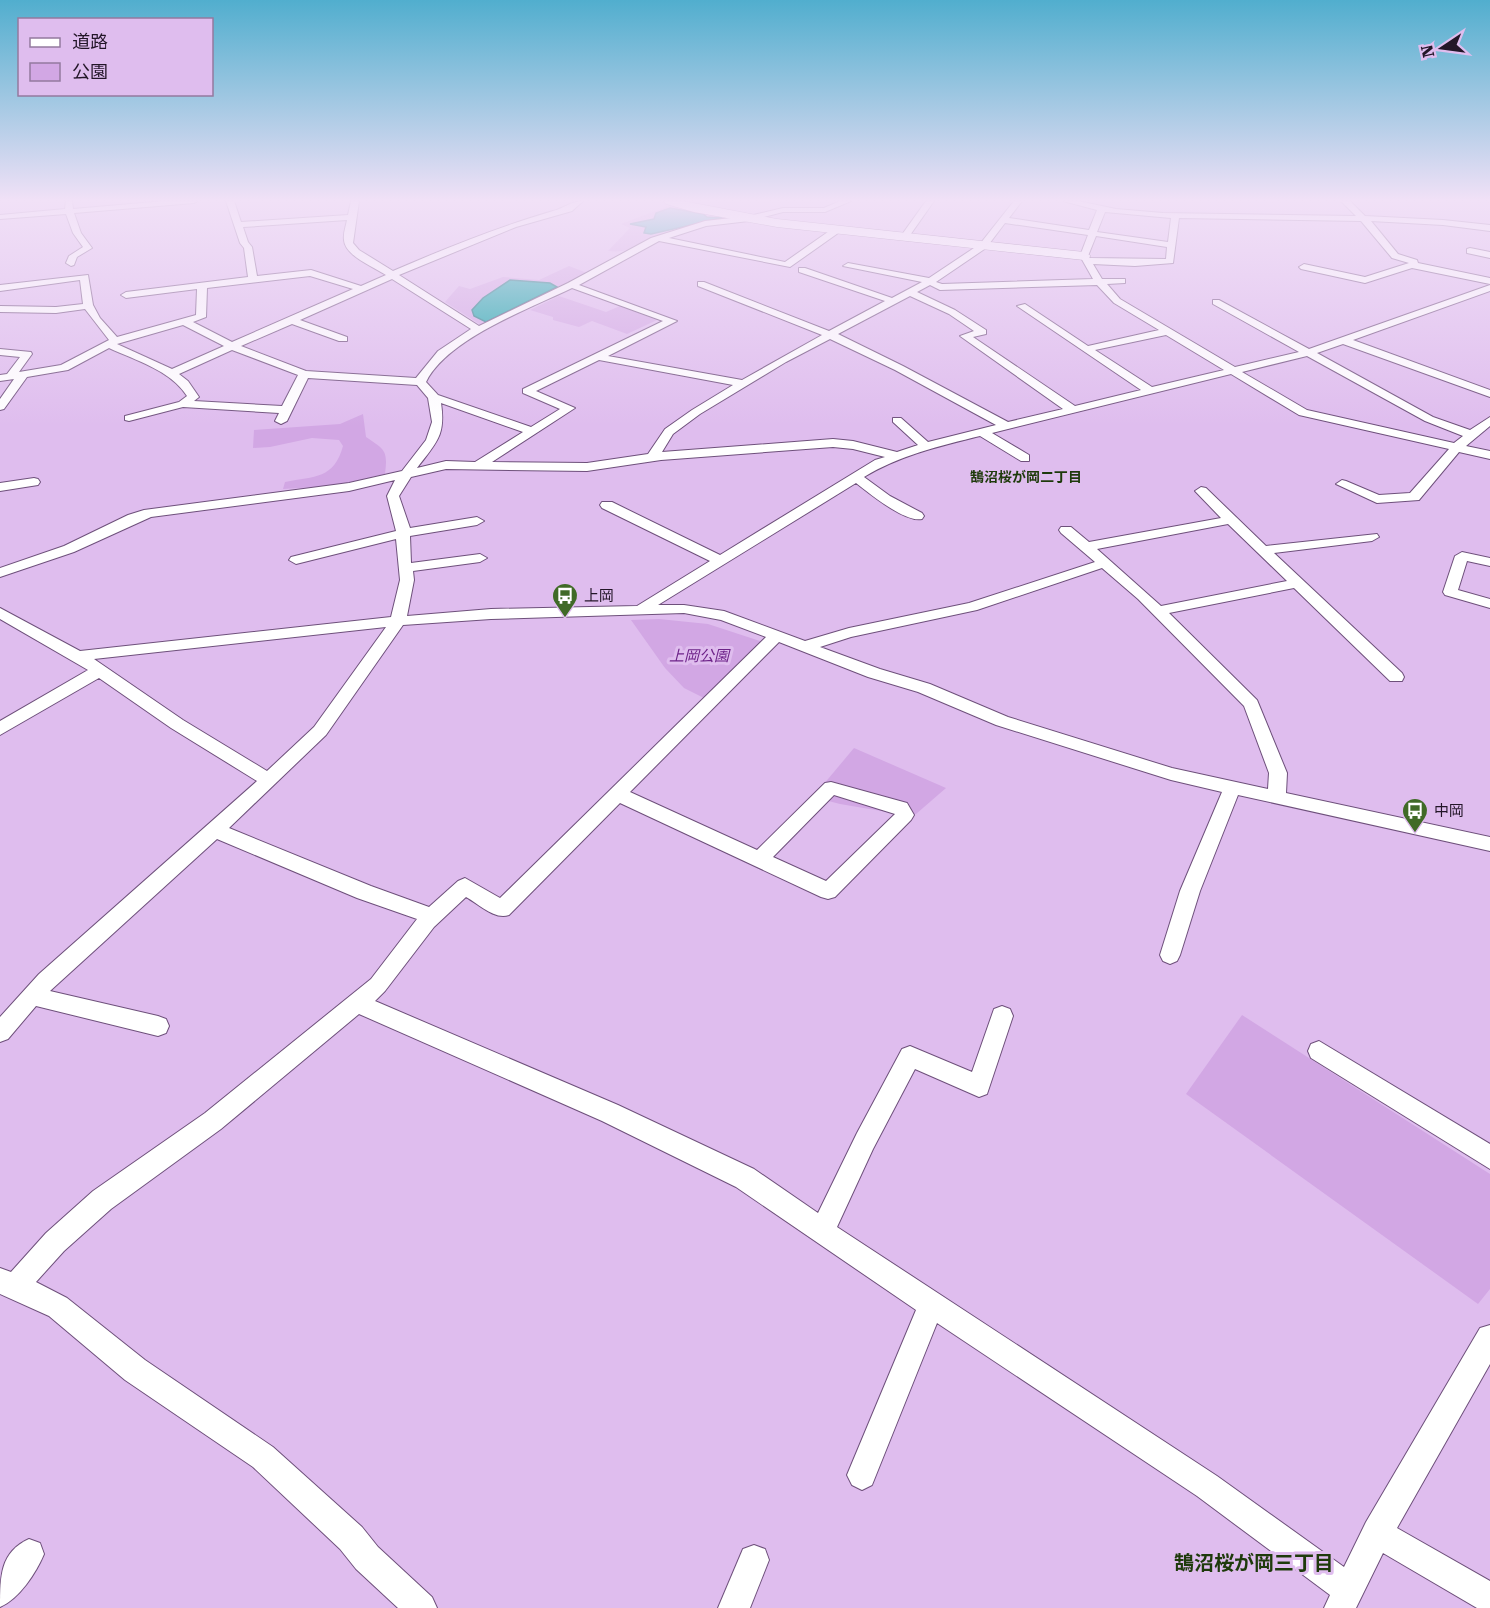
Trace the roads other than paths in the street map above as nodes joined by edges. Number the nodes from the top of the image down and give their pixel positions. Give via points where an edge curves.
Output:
1 (282, 276) edge
2 (320, 276) edge
3 (389, 276) edge
4 (393, 276) edge
5 (588, 276) edge
6 (820, 276) edge
7 (899, 276) edge
8 (939, 276) edge
9 (1096, 276) edge
10 (1346, 276) edge
11 (1377, 276) edge
12 (1466, 276) edge
13 (253, 279) joint
14 (1099, 281) junction
15 (1122, 281) dead end
16 (1490, 281) edge
17 (930, 282) junction
18 (700, 284) dead end
19 (571, 285) junction
20 (202, 286) junction
21 (0, 288) edge
22 (1490, 288) edge
23 (360, 289) junction
24 (910, 292) junction
25 (126, 295) dead end
26 (892, 301) junction
27 (1216, 302) dead end
28 (88, 306) junction
29 (1022, 306) dead end
30 (0, 309) edge
31 (291, 320) junction
32 (184, 322) junction
33 (478, 330) junction
34 (1166, 332) junction
35 (831, 335) junction
36 (343, 339) dead end
37 (1343, 340) junction
38 (111, 343) junction
39 (232, 347) junction
40 (1087, 349) junction
41 (0, 351) edge
42 (1310, 352) junction
43 (597, 357) junction
44 (1232, 371) junction
45 (172, 373) junction
46 (304, 374) junction
47 (11, 377) edge
48 (420, 382) junction
49 (742, 383) junction
50 (1151, 392) junction
51 (1490, 394) edge
52 (434, 397) junction
53 (183, 404) junction
54 (0, 407) edge
55 (285, 410) junction
56 (1074, 411) junction
57 (129, 418) dead end
58 (897, 420) dead end
59 (1490, 420) edge
60 (280, 422) dead end
61 (1008, 426) junction
62 (531, 431) junction
63 (982, 433) junction
64 (1472, 435) junction
65 (926, 446) junction
66 (1457, 447) junction
67 (1490, 455) edge
68 (896, 456) junction
69 (652, 458) junction
70 (1025, 458) dead end
71 (480, 464) junction
72 (408, 472) junction
73 (856, 477) junction
74 (34, 482) dead end
75 (1342, 484) dead end
76 (0, 487) edge
77 (1201, 491) dead end
78 (607, 505) dead end
79 (917, 516) dead end
80 (1232, 520) junction
81 (477, 521) dead end
82 (1066, 530) dead end
83 (403, 533) junction
84 (1372, 537) dead end
85 (1086, 547) junction
86 (1264, 550) junction
87 (480, 558) dead end
88 (296, 560) dead end
89 (722, 561) junction
90 (1490, 562) edge
91 (1106, 563) junction
92 (405, 568) junction
93 (0, 573) edge
94 (1298, 583) junction
95 (1490, 604) edge
96 (642, 609) junction
97 (1156, 611) junction
98 (0, 613) edge
99 (398, 621) junction
100 (776, 636) junction
101 (805, 646) junction
102 (78, 656) junction
103 (98, 671) junction
104 (1396, 677) dead end
105 (0, 729) edge
106 (269, 780) junction
107 (1233, 786) junction
108 (618, 794) junction
109 (1277, 796) junction
110 (215, 830) junction
111 (1490, 844) edge
112 (759, 860) junction
113 (433, 917) junction
114 (1170, 955) dead end
115 (32, 996) junction
116 (357, 1003) junction
117 (1002, 1016) dead end
118 (158, 1026) dead end
119 (0, 1032) edge
120 (1319, 1051) dead end
121 (1490, 1158) edge
122 (822, 1232) junction
123 (8, 1283) edge
124 (932, 1304) junction
125 (1490, 1338) edge
126 (862, 1475) dead end
127 (1377, 1533) junction
128 (29, 1554) dead end
129 (754, 1560) dead end
130 (0, 1591) edge
131 (1490, 1598) edge
132 (1344, 1599) edge
133 (421, 1608) edge
134 (734, 1608) edge

1 - 13 street
2 - 23 street
3 - 23 street
4 - 33 street
5 - 19 street
6 - 26 street
7 - 17 street
8 - 17 street
9 - 14 street
10 - 11 street via 1365,280
12 - 16 street
13 - 20 street
14 - 15 street
14 - 17 street via 940,287
14 - 34 street via 1117,301
17 - 24 street
18 - 35 street
19 - 33 street
19 - 43 street via 672,321
20 - 25 street
20 - 32 street via 201,317
21 - 28 street via 85,277 83,295
22 - 37 street
23 - 31 street
24 - 26 street
24 - 56 street via 982,332 965,336
26 - 35 street
27 - 42 street
28 - 30 street
28 - 38 street
29 - 40 street
31 - 36 street
31 - 39 street
32 - 38 street
32 - 39 street
33 - 48 street via 442,353
34 - 40 street
34 - 44 street
35 - 49 street
35 - 61 street
37 - 42 street
37 - 51 street
38 - 45 street
38 - 47 street via 64,368
39 - 45 street
39 - 46 street
40 - 50 street
41 - 47 street via 27,354
42 - 44 street
42 - 64 street via 1429,419
43 - 49 street
43 - 62 street via 527,391 569,408
44 - 50 street
44 - 66 street via 1303,413
45 - 53 street via 193,397
46 - 48 street
46 - 55 street
47 - 54 street
48 - 52 street
49 - 69 street via 682,421 669,432
50 - 56 street
52 - 62 street
52 - 72 street via 437,430
53 - 55 street
53 - 57 street
55 - 60 street
56 - 61 street
58 - 65 street
59 - 64 street
61 - 63 street
62 - 71 street
63 - 65 street
63 - 70 street
64 - 66 street
65 - 68 street
66 - 67 street
66 - 75 street via 1414,497 1377,499
68 - 69 street via 833,443
68 - 73 street
69 - 71 street via 586,467
71 - 72 street
72 - 83 street via 393,496
72 - 93 street via 349,487 149,513 69,549
73 - 79 street
73 - 89 street
74 - 76 street
77 - 80 street
78 - 89 street
80 - 85 street
80 - 86 street
81 - 83 street
82 - 85 street
83 - 88 street
83 - 92 street
84 - 86 street
85 - 91 street
86 - 94 street
87 - 92 street
89 - 96 street
90 - 95 street via 1462,556 1450,592
91 - 97 street
91 - 101 street via 972,606
92 - 99 street via 407,589
94 - 97 street
94 - 104 street
96 - 99 street
96 - 100 street via 714,614
97 - 109 street via 1251,704 1278,773
98 - 102 street
99 - 102 street
99 - 106 street via 320,731
100 - 101 street
100 - 108 street
101 - 107 street via 1034,731 1171,774
102 - 103 street
103 - 105 street
103 - 106 street
106 - 110 street
107 - 109 street
107 - 114 street via 1194,881
108 - 112 street
108 - 113 street via 502,909 465,886
109 - 111 street
110 - 113 street
110 - 115 street
112 - 112 street via 828,891 904,815 901,808 831,788
113 - 116 street via 378,985
115 - 118 street
115 - 119 street
116 - 122 street via 610,1113 745,1178
116 - 123 street via 226,1111 102,1200
117 - 122 street via 979,1086 910,1056
120 - 121 street
122 - 124 street
123 - 133 street via 58,1307 135,1370 263,1457
124 - 126 street
124 - 132 street via 1207,1486
125 - 127 street
127 - 131 street
127 - 132 street
128 - 130 street
129 - 134 street

